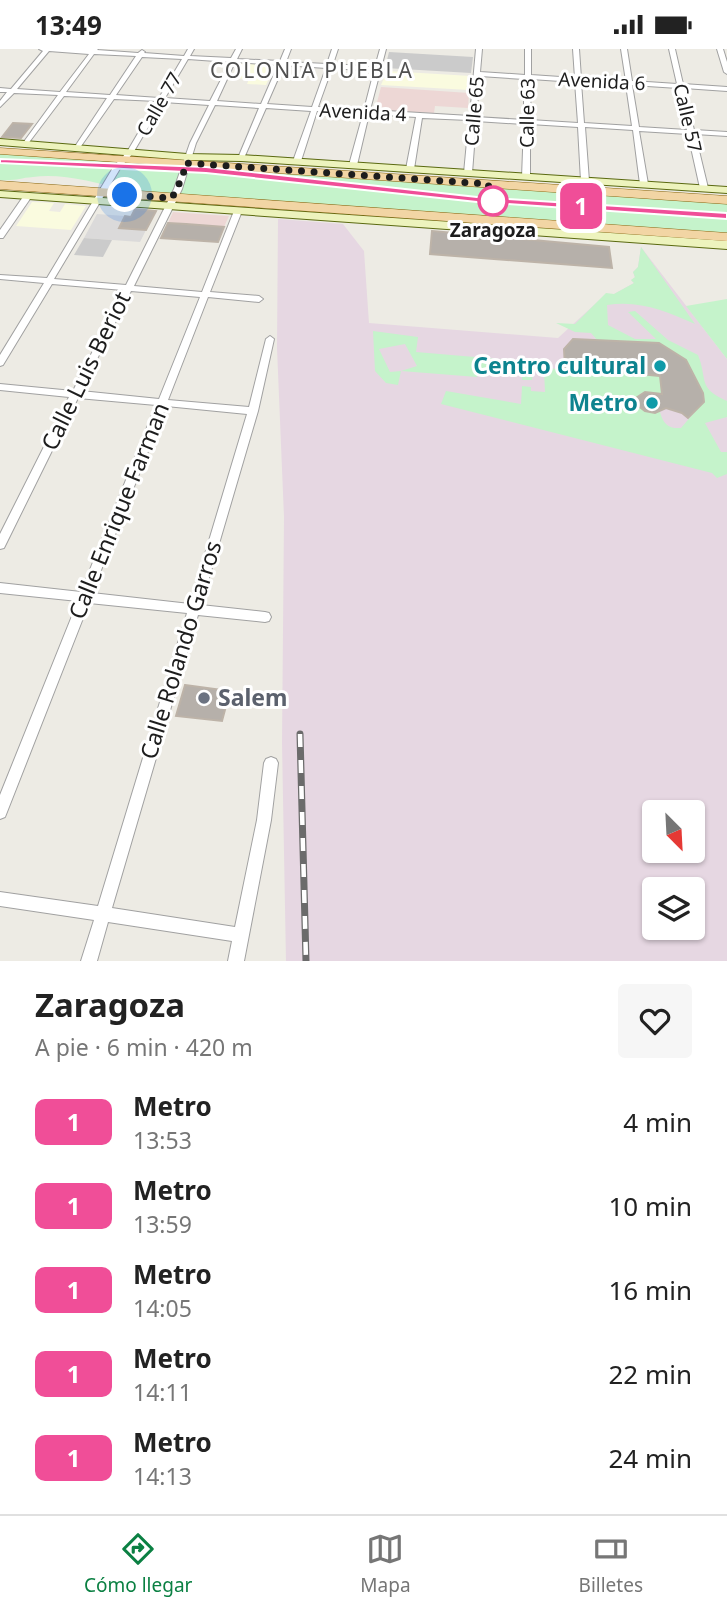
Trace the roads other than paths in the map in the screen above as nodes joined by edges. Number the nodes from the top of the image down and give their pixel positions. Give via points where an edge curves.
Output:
1 (43, 49) edge
2 (48, 49) edge
3 (191, 49) edge
4 (239, 49) edge
5 (288, 49) edge
6 (335, 49) edge
7 (383, 49) edge
8 (479, 49) edge
9 (528, 49) edge
10 (576, 49) edge
11 (624, 49) edge
12 (672, 49) edge
13 (720, 49) edge
14 (94, 50) edge
15 (140, 54) edge
16 (186, 57) junction
17 (234, 60) junction
18 (282, 63) junction
19 (330, 66) junction
20 (378, 69) junction
21 (727, 72) edge
22 (477, 74) junction
23 (527, 77) junction
24 (580, 79) junction
25 (629, 83) junction
26 (680, 86) junction
27 (727, 89) edge
28 (0, 90) edge
29 (12, 91) junction
30 (62, 94) junction
31 (111, 97) junction
32 (161, 100) junction
33 (212, 103) junction
34 (0, 105) edge
35 (262, 106) junction
36 (315, 109) junction
37 (366, 113) junction
38 (419, 116) junction
39 (473, 119) junction
40 (527, 122) junction
41 (581, 125) junction
42 (636, 129) junction
43 (693, 132) junction
44 (727, 134) edge
45 (0, 142) edge
46 (25, 144) junction
47 (77, 148) junction
48 (0, 151) edge
49 (126, 156) junction
50 (241, 157) junction
51 (186, 160) junction
52 (298, 161) junction
53 (353, 165) junction
54 (410, 169) junction
55 (468, 173) junction
56 (526, 177) junction
57 (585, 180) junction
58 (644, 184) junction
59 (0, 185) edge
60 (727, 190) edge
61 (704, 193) junction
62 (0, 194) edge
63 (28, 196) junction
64 (100, 197) junction
65 (727, 200) edge
66 (170, 202) junction
67 (727, 207) edge
68 (239, 211) junction
69 (387, 218) junction
70 (0, 236) edge
71 (724, 238) edge
72 (0, 277) edge
73 (49, 281) junction
74 (128, 288) junction
75 (205, 295) junction
76 (259, 299) dead end
77 (270, 339) dead end
78 (0, 363) edge
79 (0, 387) edge
80 (75, 394) junction
81 (163, 401) junction
82 (253, 411) junction
83 (0, 545) edge
84 (0, 588) edge
85 (84, 597) junction
86 (193, 609) junction
87 (265, 617) dead end
88 (271, 763) dead end
89 (0, 812) edge
90 (0, 899) edge
91 (103, 913) junction
92 (241, 935) junction
93 (89, 961) edge
94 (236, 961) edge

1 - 2 street
2 - 14 street
2 - 29 street
3 - 16 street, Calle 77
4 - 17 street, Calle Luis Beriot
5 - 18 street
6 - 19 street
7 - 20 street
8 - 22 street, Calle 65
9 - 23 street, Calle 63
10 - 24 street
11 - 25 street
12 - 26 street, Calle 57
13 - 21 street
14 - 15 street
14 - 30 street
15 - 16 street
15 - 31 street
16 - 17 street
16 - 32 street, Calle 77
17 - 18 street
17 - 33 street, Calle Luis Beriot
18 - 19 street
18 - 35 street
19 - 20 street
19 - 36 street
20 - 37 street
22 - 23 street, Avenida 6
22 - 39 street, Calle 65
23 - 24 street, Avenida 6
23 - 40 street, Calle 63
24 - 25 street, Avenida 6
24 - 41 street
25 - 26 street, Avenida 6
25 - 42 street
26 - 27 street, Avenida 6
26 - 43 street, Calle 57
28 - 29 street, Avenida 4
29 - 30 street, Avenida 4
29 - 34 street
30 - 31 street, Avenida 4
30 - 46 street
31 - 32 street, Avenida 4
31 - 47 street
32 - 33 street, Avenida 4
32 - 49 street, Calle 77
33 - 35 street, Avenida 4
33 - 51 street, Calle Luis Beriot
35 - 36 street, Avenida 4
35 - 50 street
36 - 37 street, Avenida 4
36 - 52 street
37 - 38 street, Avenida 4
37 - 53 street
38 - 39 street, Avenida 4
38 - 54 street
39 - 40 street, Avenida 4
39 - 55 street, Calle 65
40 - 41 street, Avenida 4
40 - 56 street, Calle 63
41 - 42 street, Avenida 4
41 - 57 street
42 - 43 street, Avenida 4
42 - 58 street
43 - 44 street, Avenida 4
43 - 61 street, Calle 57
45 - 46 main road
46 - 47 main road
47 - 49 main road
48 - 49 main road
49 - 51 main road
49 - 64 street, Calle 77
50 - 51 main road
50 - 52 main road
51 - 61 main road
51 - 66 street, Calle Luis Beriot
52 - 53 main road
53 - 54 main road
54 - 55 main road
55 - 56 main road
56 - 57 main road
57 - 58 main road
58 - 61 main road
59 - 64 main road
60 - 61 main road
61 - 65 main road
61 - 67 main road
62 - 63 main road
63 - 64 main road
63 - 70 street
64 - 66 main road
64 - 73 street, Calle 77
66 - 68 main road
66 - 69 main road
66 - 74 street, Calle Luis Beriot
68 - 69 main road
68 - 75 street, Calle Enrique Farman
69 - 71 main road
69 - 71 main road via 406,214
72 - 73 street
73 - 74 street
73 - 78 street, Calle 77
74 - 75 street
74 - 80 street, Calle Luis Beriot
75 - 76 street
75 - 81 street, Calle Enrique Farman
77 - 82 street, Calle Rolando Garros
79 - 80 street
80 - 81 street
80 - 83 street, Calle Luis Beriot
81 - 82 street
81 - 85 street, Calle Enrique Farman
82 - 86 street, Calle Rolando Garros
84 - 85 street
85 - 86 street
85 - 89 street, Calle Enrique Farman
86 - 87 street
86 - 91 street, Calle Rolando Garros
88 - 92 street
90 - 91 street
91 - 92 street
91 - 93 street, Calle Rolando Garros
92 - 94 street

